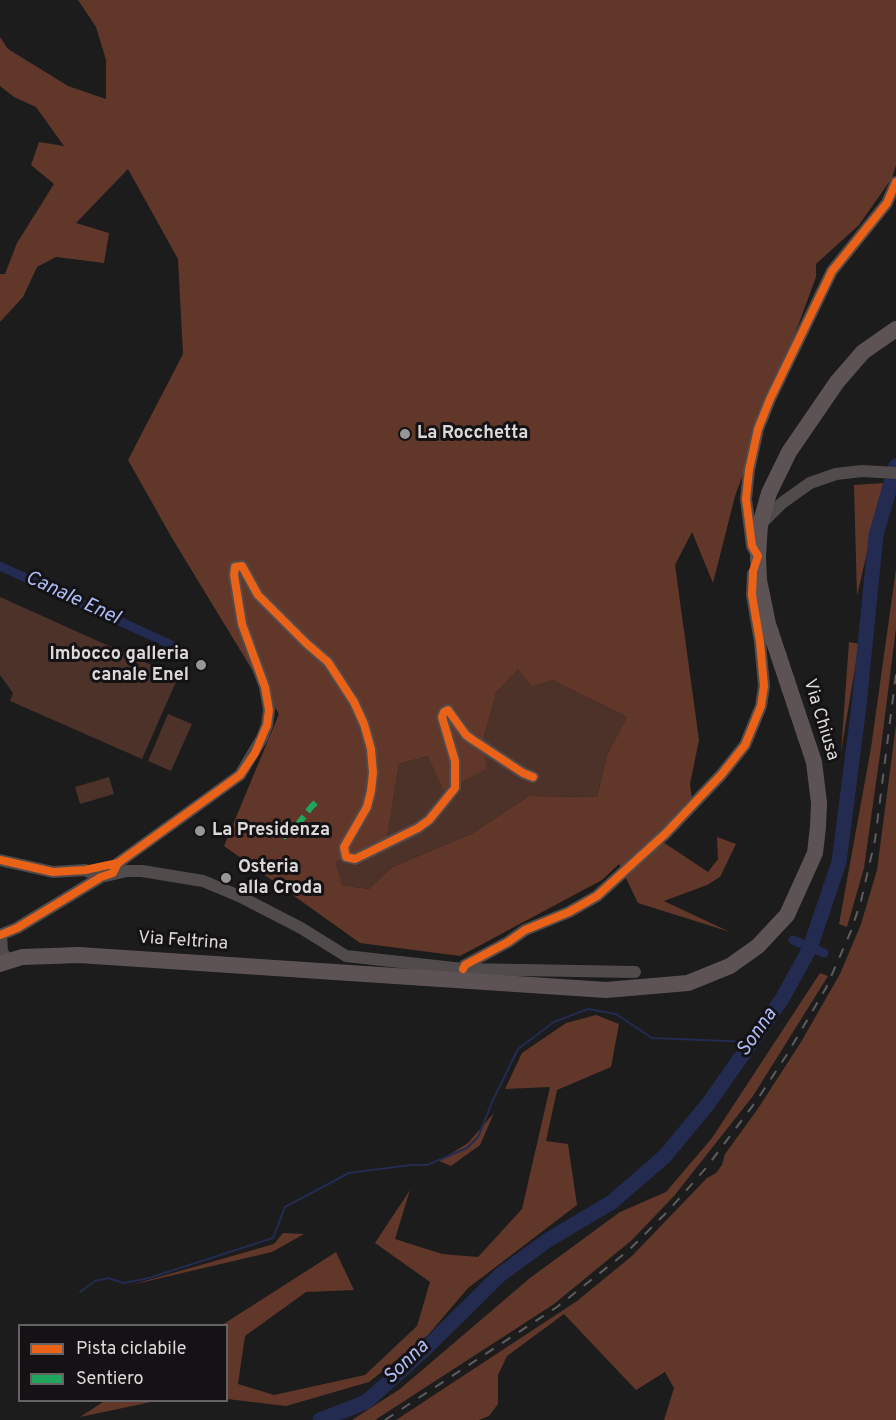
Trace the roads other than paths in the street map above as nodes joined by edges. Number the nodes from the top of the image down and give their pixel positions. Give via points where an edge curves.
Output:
1 (896, 182) edge
2 (896, 329) edge
3 (890, 472) edge
4 (760, 525) junction
5 (758, 556) junction
6 (533, 777) dead end
7 (0, 860) edge
8 (106, 875) junction
9 (1, 935) edge
10 (7, 959) edge
11 (344, 964) junction
12 (463, 969) junction
13 (636, 972) dead end

1 - 5 street via 876,218 832,271 758,429 746,499 752,546
2 - 4 main road, Via Chiusa via 863,352 837,382 789,452 769,493
3 - 4 street via 836,474 810,483
4 - 5 main road, Via Chiusa
5 - 11 main road, Via Chiusa via 768,624 814,762 819,803 814,853 801,888 787,915 758,946 730,966 688,983 606,990
5 - 12 street via 752,595 764,686 761,706 745,745 665,834 597,896 525,930
6 - 8 street via 466,735 448,710 442,717 454,761 455,788 418,828 355,859 346,857 344,847 371,791 371,749 364,724 328,662 258,595 242,566 235,567 242,624 267,698 265,732 240,775
7 - 8 street via 53,872 84,870
8 - 9 street
8 - 11 street via 142,871 203,881 301,928
9 - 10 street via 2,952
10 - 11 main road, Via Feltrina via 79,955
11 - 12 street
12 - 13 street

